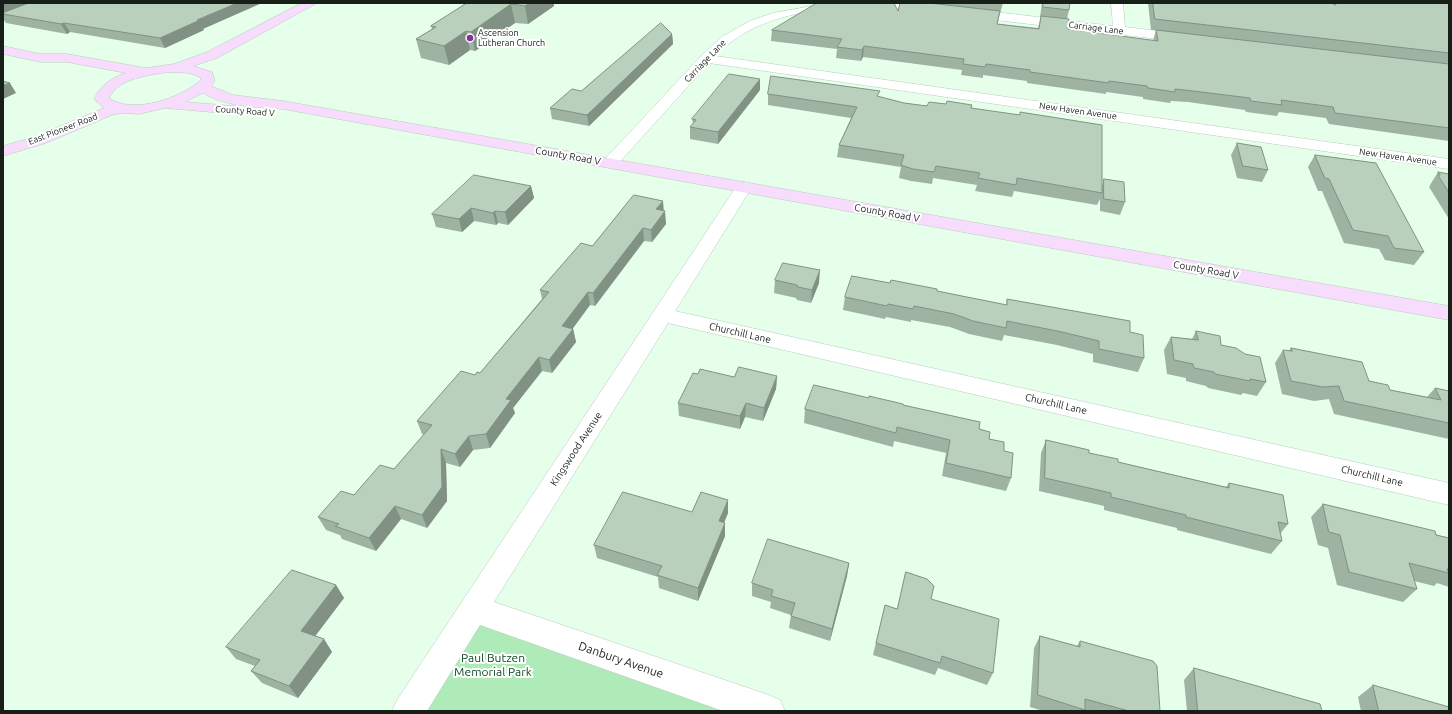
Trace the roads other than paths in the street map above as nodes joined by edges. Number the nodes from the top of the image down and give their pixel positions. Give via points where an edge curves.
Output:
1 (312, 3) edge
2 (1118, 3) edge
3 (938, 9) edge
4 (954, 11) edge
5 (1118, 31) junction
6 (1193, 39) edge
7 (3, 50) edge
8 (40, 58) junction
9 (706, 59) junction
10 (169, 68) junction
11 (152, 71) junction
12 (212, 74) junction
13 (101, 85) junction
14 (164, 104) junction
15 (124, 108) junction
16 (326, 114) junction
17 (6, 149) edge
18 (610, 163) junction
19 (1449, 164) edge
20 (744, 187) junction
21 (1449, 313) edge
22 (662, 315) junction
23 (1449, 494) edge
24 (474, 609) junction
25 (408, 711) edge
26 (769, 711) edge

1 - 10 main road via 212,55 193,63
1 - 12 main road
2 - 5 street
3 - 9 street, Carriage Lane via 862,5 786,14 735,33
4 - 5 street, Carriage Lane
5 - 6 street, Carriage Lane
7 - 8 main road
8 - 11 main road via 67,58 125,69
8 - 13 main road
9 - 18 street, Carriage Lane
9 - 19 street, New Haven Avenue
10 - 11 main road
10 - 12 main road, County Road V via 192,68
11 - 13 main road
12 - 14 main road
12 - 16 main road, County Road V via 214,95 225,99 283,105
13 - 15 main road via 109,105
13 - 17 main road via 84,109 25,136
14 - 15 main road
14 - 16 main road, County Road V via 270,113
15 - 17 main road, East Pioneer Road via 94,117 40,140
16 - 18 main road, County Road V
18 - 20 main road, County Road V
20 - 21 main road, County Road V
20 - 22 street, Kingswood Avenue
22 - 23 street, Churchill Lane
22 - 24 street, Kingswood Avenue
24 - 25 street, Kingswood Avenue
24 - 26 street, Danbury Avenue

